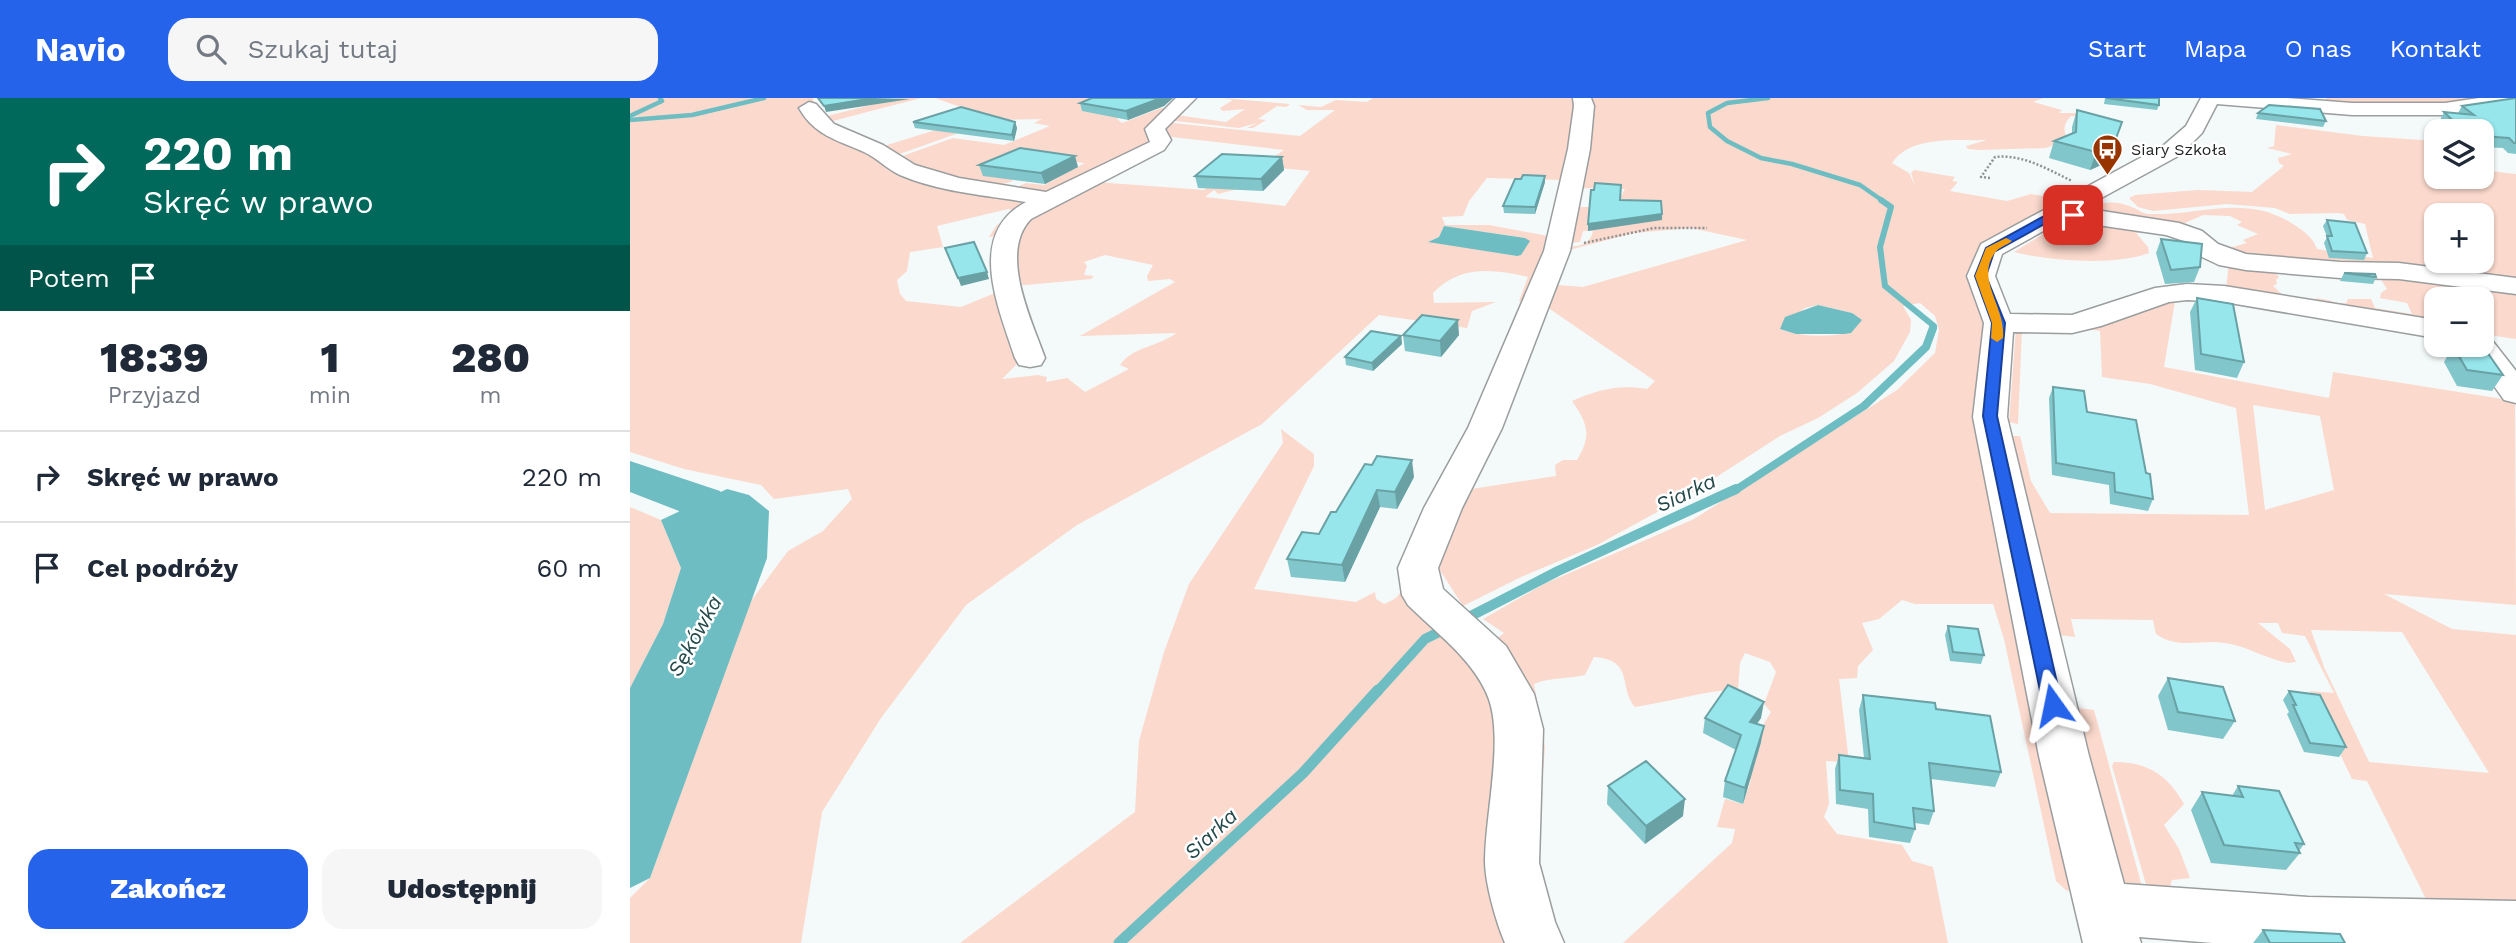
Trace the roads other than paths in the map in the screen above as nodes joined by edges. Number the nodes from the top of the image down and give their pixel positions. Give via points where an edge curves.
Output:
1 (1187, 98) edge
2 (1582, 98) edge
3 (2210, 98) edge
4 (2216, 98) edge
5 (2516, 98) edge
6 (2452, 107) junction
7 (809, 108) dead end
8 (2504, 118) edge
9 (1049, 200) junction
10 (2057, 212) junction
11 (2516, 286) edge
12 (1998, 323) junction
13 (2424, 327) edge
14 (2494, 338) edge
15 (2516, 341) edge
16 (2489, 357) edge
17 (1030, 358) dead end
18 (2516, 393) edge
19 (2108, 925) edge
20 (2516, 928) edge
21 (1535, 943) edge

1 - 9 street via 1155,129 1161,141 1157,146
2 - 21 street via 1579,149 1557,251 1485,428 1418,568 1423,595 1490,658 1511,694 1518,729 1512,863
3 - 10 street via 2195,130 2172,150
4 - 6 street via 2352,109
5 - 6 street
6 - 8 street
7 - 9 street via 826,129 881,151 907,170
9 - 17 street via 1022,214 1012,225 1003,256 1006,286
10 - 11 street via 2170,228 2237,261 2399,271
10 - 12 street via 1990,250 1981,276
12 - 13 street via 2072,324 2165,294 2187,292
12 - 19 street via 1990,416 2064,756
14 - 15 street
16 - 18 street
19 - 20 street

